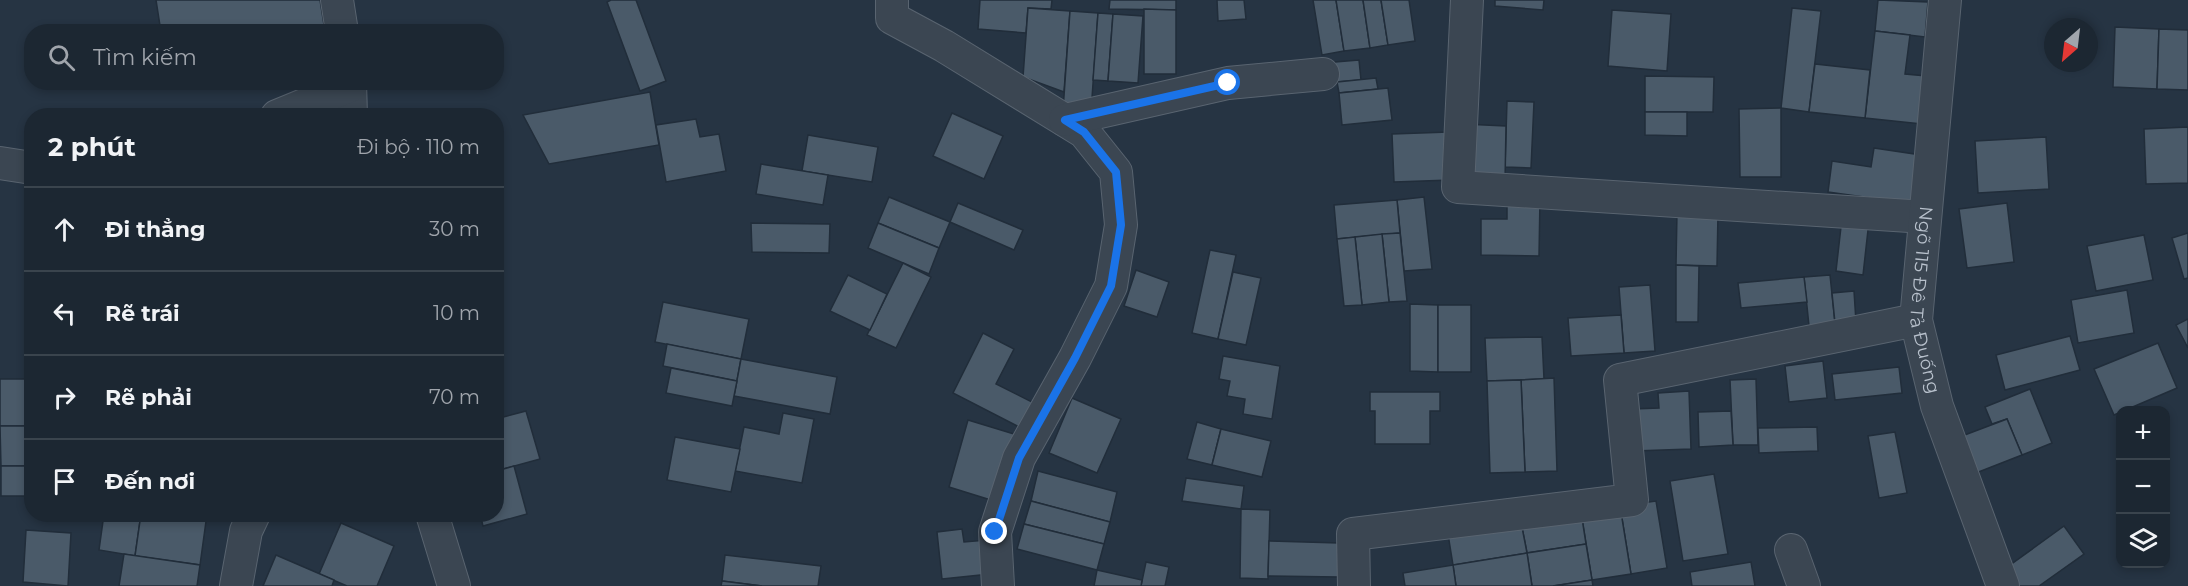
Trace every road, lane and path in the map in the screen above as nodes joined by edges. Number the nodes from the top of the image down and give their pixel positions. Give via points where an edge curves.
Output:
1 (337, 0) edge
2 (892, 0) edge
3 (1467, 0) edge
4 (1945, 0) edge
5 (341, 24) edge
6 (1323, 74) dead end
7 (350, 95) edge
8 (305, 108) edge
9 (1065, 120) junction
10 (0, 163) edge
11 (24, 167) edge
12 (1925, 217) junction
13 (1916, 320) junction
14 (250, 522) edge
15 (434, 522) edge
16 (1791, 550) dead end
17 (236, 586) edge
18 (454, 586) edge
19 (998, 586) edge
20 (1354, 586) edge
21 (1804, 586) edge
22 (2003, 586) edge

1 - 5 street
2 - 9 street via 892,18
3 - 12 street via 1458,186
4 - 12 street, Ngõ 115 Đê Tả Đuống
6 - 9 street via 1228,83
7 - 8 street
9 - 19 street via 1084,132 1116,172 1121,225 1111,286 1019,458 995,532
10 - 11 street
12 - 13 street, Ngõ 115 Đê Tả Đuống
13 - 20 street via 1620,380 1632,500 1353,534
13 - 22 street, Ngõ 115 Đê Tả Đuống via 1937,406
14 - 17 street
15 - 18 street
16 - 21 street

